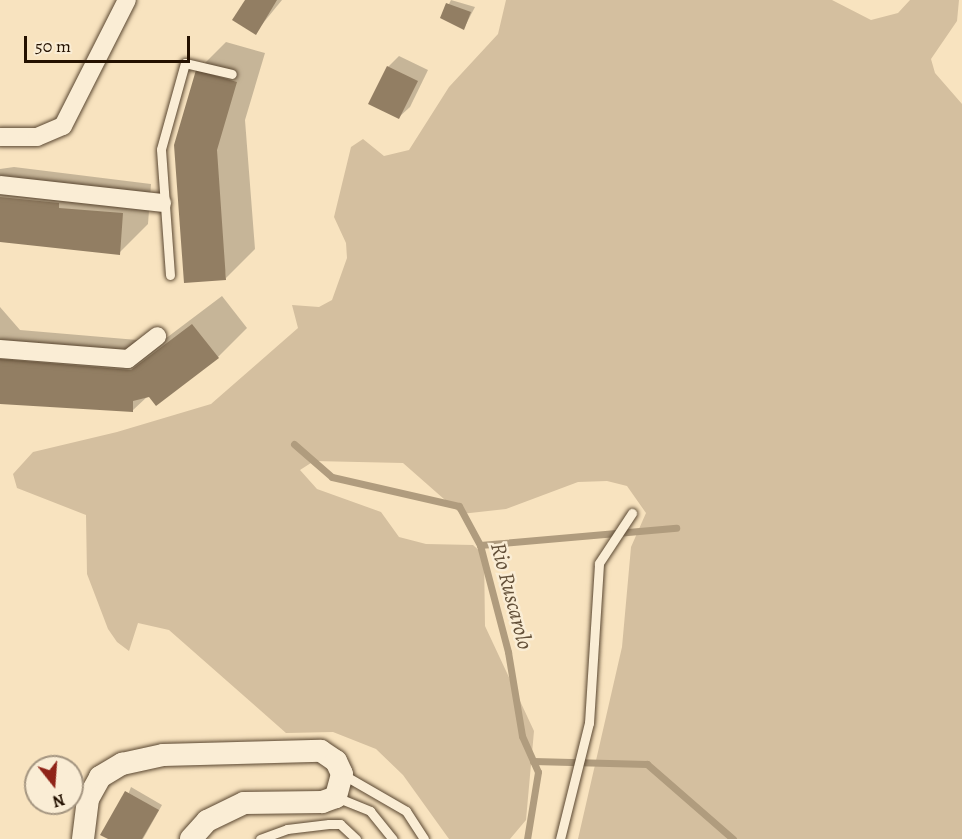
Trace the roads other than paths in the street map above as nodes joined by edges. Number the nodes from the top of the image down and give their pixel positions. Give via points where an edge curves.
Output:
1 (127, 0) edge
2 (232, 74) dead end
3 (0, 137) edge
4 (0, 185) edge
5 (162, 203) junction
6 (170, 275) dead end
7 (158, 336) dead end
8 (0, 349) edge
9 (632, 513) dead end
10 (342, 774) junction
11 (336, 798) junction
12 (83, 839) edge
13 (191, 839) edge
14 (260, 839) edge
15 (356, 839) edge
16 (393, 839) edge
17 (423, 839) edge
18 (560, 839) edge

1 - 3 street via 63,126 38,137
2 - 5 lane via 185,63 161,150
4 - 5 street
5 - 6 lane
7 - 8 street via 128,359
9 - 18 lane via 599,563 590,723
10 - 11 street
10 - 12 street via 336,761 321,751 163,755 122,764 100,777 88,799
10 - 17 lane via 406,811
11 - 13 street via 322,802 244,803 207,821
11 - 16 lane via 370,811
14 - 15 lane via 287,829 340,824

